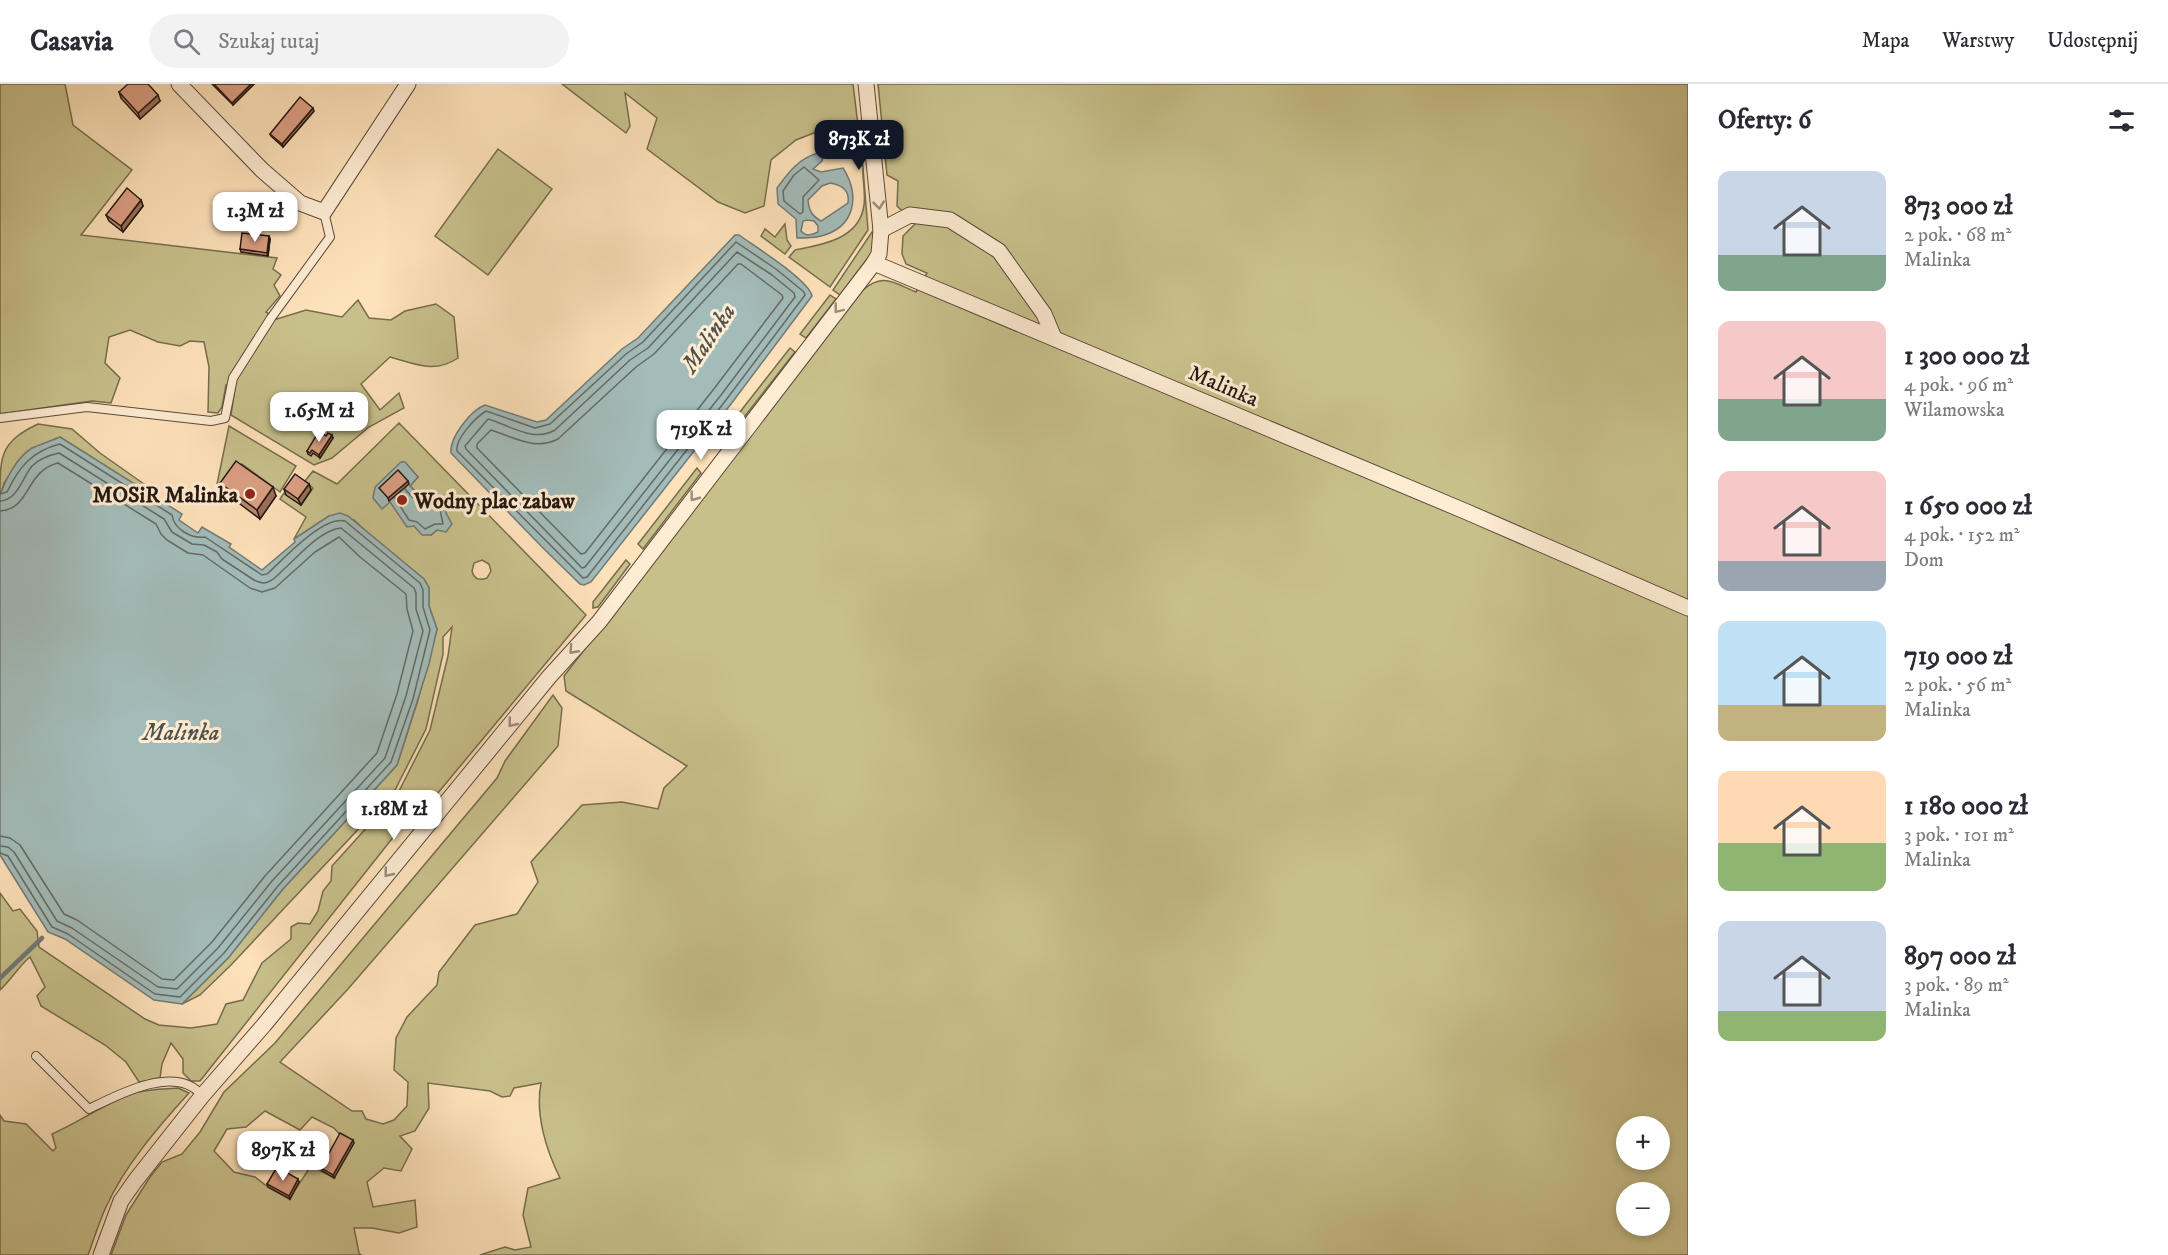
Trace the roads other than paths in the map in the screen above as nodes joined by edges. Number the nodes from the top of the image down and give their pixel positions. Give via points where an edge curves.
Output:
1 (179, 84) edge
2 (408, 84) edge
3 (866, 84) edge
4 (324, 212) junction
5 (881, 230) junction
6 (874, 263) junction
7 (1054, 338) junction
8 (0, 418) edge
9 (1688, 608) edge
10 (36, 1056) dead end
11 (202, 1096) junction
12 (101, 1255) edge

1 - 4 street via 262,170 300,203
2 - 4 street
3 -> 5 street
4 - 8 lane via 330,237 233,378 225,418 211,421 87,407
5 - 6 street via 879,254
5 - 7 street via 910,215 950,220 999,250 1044,314
6 - 7 street, Malinka
6 -> 11 street via 599,622
7 - 9 street, Malinka
10 - 11 lane via 89,1109 120,1094 161,1082 192,1088
11 - 12 street via 121,1201

